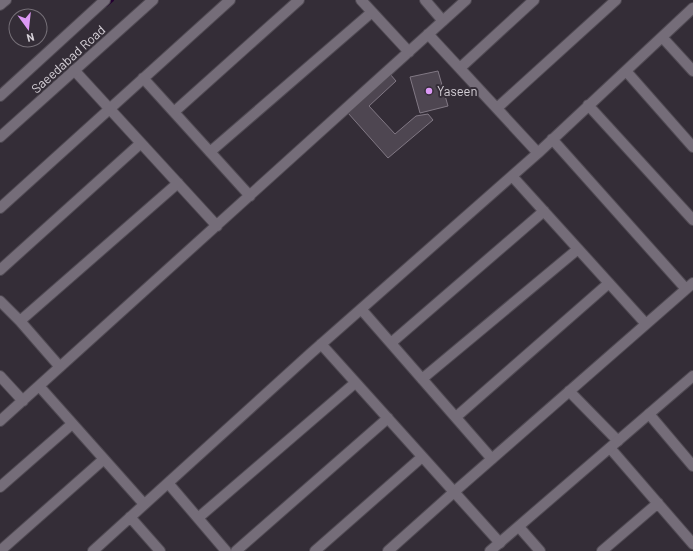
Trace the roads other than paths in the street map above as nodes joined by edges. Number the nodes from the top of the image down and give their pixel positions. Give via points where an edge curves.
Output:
1 (6, 0) edge
2 (105, 0) edge
3 (152, 0) edge
4 (230, 0) edge
5 (299, 0) edge
6 (361, 0) edge
7 (425, 0) edge
8 (466, 0) edge
9 (534, 0) edge
10 (616, 0) edge
11 (0, 5) edge
12 (693, 8) edge
13 (372, 12) junction
14 (443, 21) junction
15 (428, 34) junction
16 (662, 37) junction
17 (408, 52) junction
18 (460, 68) junction
19 (74, 70) junction
20 (626, 71) junction
21 (693, 71) edge
22 (143, 78) junction
23 (0, 96) edge
24 (588, 105) junction
25 (109, 108) junction
26 (497, 108) junction
27 (174, 112) junction
28 (0, 137) edge
29 (552, 139) junction
30 (141, 143) junction
31 (693, 147) edge
32 (210, 152) junction
33 (538, 153) junction
34 (512, 176) junction
35 (178, 183) junction
36 (250, 196) junction
37 (0, 208) edge
38 (544, 211) junction
39 (693, 220) edge
40 (217, 226) junction
41 (578, 249) junction
42 (0, 270) edge
43 (609, 283) junction
44 (689, 286) edge
45 (0, 301) edge
46 (361, 309) junction
47 (20, 321) junction
48 (646, 324) junction
49 (391, 343) junction
50 (321, 344) junction
51 (60, 368) junction
52 (0, 376) edge
53 (422, 379) junction
54 (691, 382) edge
55 (355, 383) junction
56 (39, 386) junction
57 (569, 391) junction
58 (23, 401) junction
59 (649, 414) junction
60 (456, 417) junction
61 (388, 418) junction
62 (0, 421) edge
63 (72, 424) junction
64 (614, 444) junction
65 (422, 457) junction
66 (492, 458) junction
67 (104, 459) junction
68 (693, 466) edge
69 (168, 483) junction
70 (0, 486) edge
71 (454, 492) junction
72 (658, 503) junction
73 (144, 504) junction
74 (130, 517) junction
75 (198, 518) junction
76 (519, 526) junction
77 (500, 543) junction
78 (693, 544) edge
79 (0, 551) edge
80 (93, 551) edge
81 (160, 551) edge
82 (226, 551) edge
83 (236, 551) edge
84 (314, 551) edge
85 (388, 551) edge
86 (490, 551) edge
87 (540, 551) edge
88 (602, 551) edge

1 - 11 street
2 - 23 street, Saeedabad Road
3 - 19 street, Saeedabad Road
4 - 22 street
5 - 27 street
6 - 13 street
7 - 14 street
8 - 14 street
9 - 18 street
10 - 26 street
12 - 16 street
13 - 17 street
13 - 32 street
14 - 15 street
15 - 17 street
15 - 18 street
16 - 20 street
16 - 21 street
17 - 36 street
18 - 26 street
19 - 25 street
19 - 28 street, Saeedabad Road
20 - 24 street
20 - 31 street
22 - 25 street
22 - 27 street
24 - 29 street
24 - 39 street
25 - 30 street
25 - 37 street
26 - 33 street
27 - 32 street
29 - 33 street
29 - 44 street
30 - 35 street
30 - 42 street
32 - 36 street
33 - 34 street
34 - 38 street
34 - 46 street
35 - 40 street
35 - 47 street
36 - 40 street
38 - 41 street
38 - 49 street
40 - 51 street
41 - 43 street
41 - 53 street
43 - 48 street
43 - 60 street
44 - 48 street
45 - 47 street
46 - 49 street
46 - 50 street
47 - 51 street
48 - 57 street
49 - 53 street
50 - 55 street
50 - 69 street
51 - 56 street
52 - 58 street
53 - 60 street
54 - 59 street
55 - 61 street
55 - 75 street
56 - 58 street
56 - 63 street
57 - 64 street
57 - 66 street
58 - 62 street
59 - 64 street
59 - 68 street
60 - 66 street
61 - 65 street
61 - 83 street
63 - 67 street
63 - 70 street
64 - 72 street
64 - 76 street
65 - 71 street
65 - 84 street
66 - 71 street
67 - 73 street
67 - 79 street
69 - 73 street
69 - 75 street
71 - 77 street
71 - 85 street
72 - 78 street
72 - 88 street
73 - 74 street
74 - 80 street
74 - 81 street
75 - 82 street
76 - 77 street
76 - 87 street
77 - 86 street

